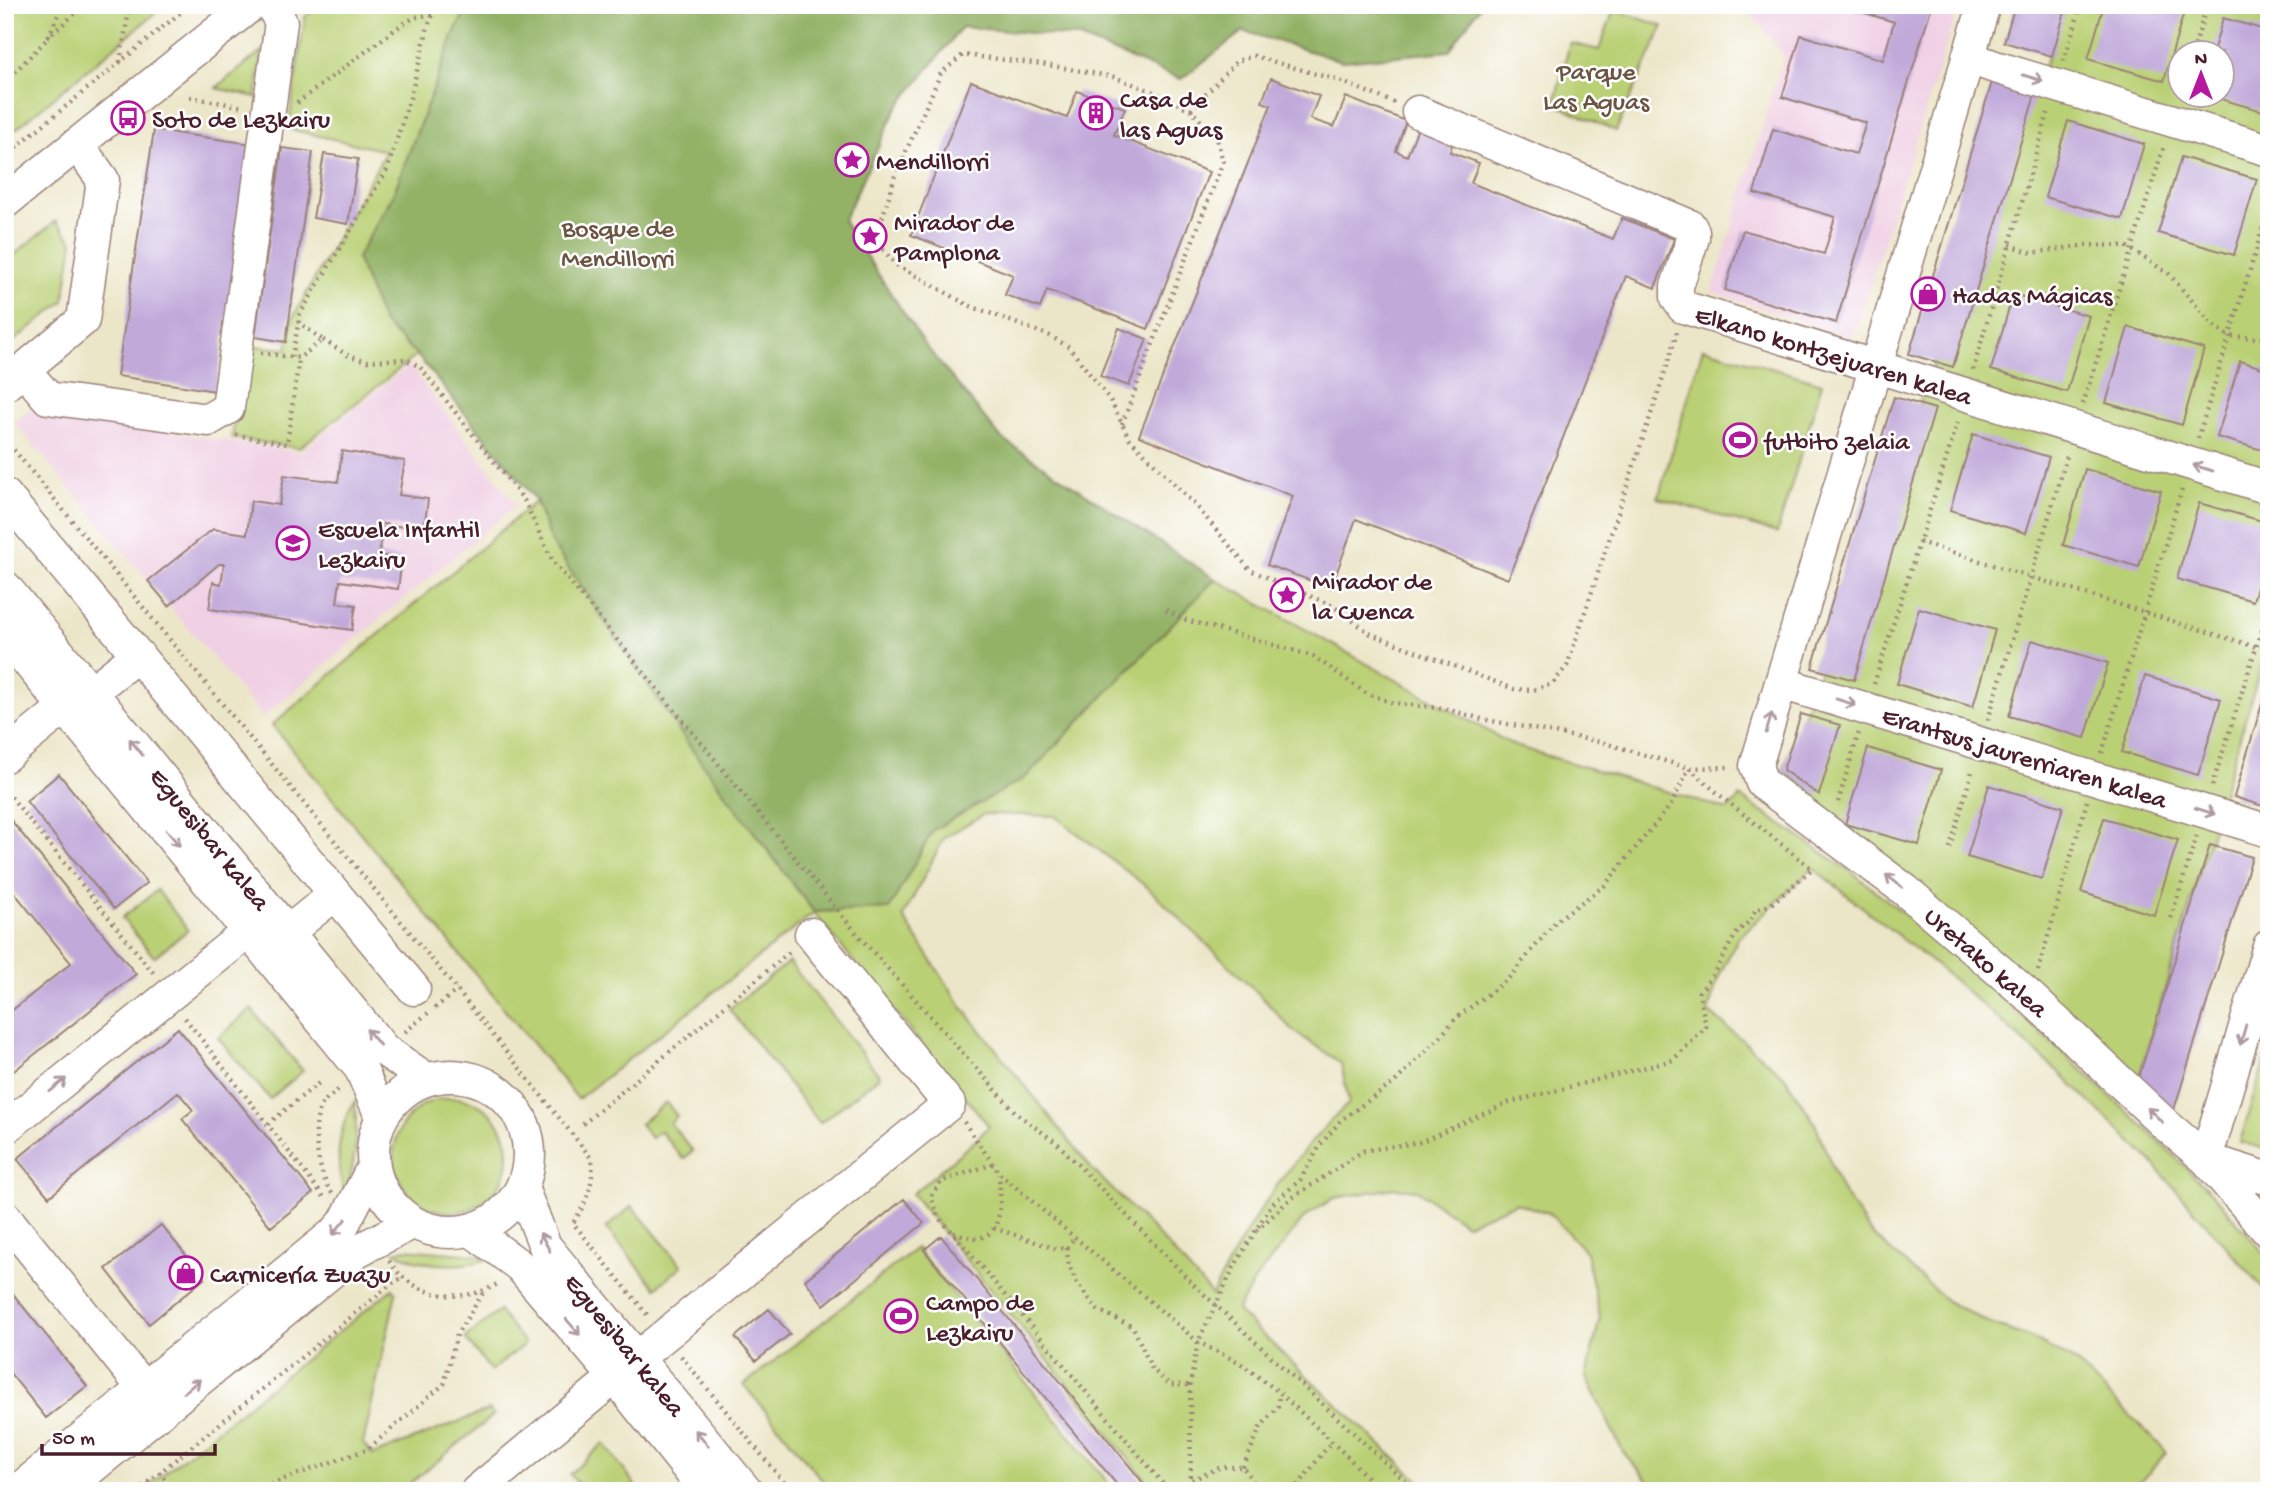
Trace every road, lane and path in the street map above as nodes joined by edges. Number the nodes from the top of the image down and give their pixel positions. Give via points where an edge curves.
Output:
1 (63, 5) edge
2 (85, 5) edge
3 (131, 5) edge
4 (190, 5) edge
5 (251, 5) edge
6 (271, 5) edge
7 (437, 5) edge
8 (1984, 5) edge
9 (2081, 5) edge
10 (2207, 5) edge
11 (433, 14) junction
12 (47, 38) junction
13 (2197, 38) edge
14 (1968, 57) junction
15 (120, 63) junction
16 (5, 82) edge
17 (2056, 85) junction
18 (190, 97) dead end
19 (1191, 110) junction
20 (269, 112) junction
21 (1418, 112) joint
22 (2172, 121) junction
23 (77, 145) junction
24 (2269, 150) edge
25 (5, 156) edge
26 (5, 202) edge
27 (2269, 208) edge
28 (2010, 245) junction
29 (2131, 250) junction
30 (1684, 307) junction
31 (298, 322) junction
32 (2229, 336) junction
33 (2269, 339) edge
34 (323, 341) junction
35 (236, 350) junction
36 (292, 357) junction
37 (299, 358) junction
38 (1876, 367) junction
39 (14, 378) edge
40 (1966, 394) junction
41 (237, 424) dead end
42 (1122, 424) junction
43 (2076, 428) junction
44 (2190, 463) junction
45 (2269, 488) edge
46 (5, 495) edge
47 (1919, 541) junction
48 (2032, 577) junction
49 (5, 587) edge
50 (2269, 607) edge
51 (1166, 610) dead end
52 (2145, 612) junction
53 (5, 634) edge
54 (2256, 647) junction
55 (138, 655) junction
56 (1781, 683) junction
57 (78, 699) junction
58 (1866, 708) junction
59 (1981, 743) junction
60 (5, 756) edge
61 (1756, 766) junction
62 (1689, 768) junction
63 (2094, 777) junction
64 (11, 797) dead end
65 (1838, 802) dead end
66 (2204, 811) junction
67 (2269, 831) edge
68 (1950, 848) dead end
69 (335, 894) junction
70 (2171, 918) dead end
71 (249, 931) junction
72 (288, 932) junction
73 (811, 934) joint
74 (2269, 946) edge
75 (157, 977) dead end
76 (414, 989) dead end
77 (457, 990) dead end
78 (2030, 996) junction
79 (185, 1018) dead end
80 (372, 1059) junction
81 (426, 1079) junction
82 (320, 1082) dead end
83 (949, 1104) junction
84 (382, 1116) junction
85 (583, 1124) dead end
86 (268, 1125) junction
87 (5, 1128) edge
88 (2206, 1159) junction
89 (993, 1164) junction
90 (373, 1167) junction
91 (999, 1173) junction
92 (2269, 1179) edge
93 (522, 1188) junction
94 (336, 1206) junction
95 (5, 1217) edge
96 (412, 1223) junction
97 (573, 1223) dead end
98 (994, 1228) junction
99 (471, 1230) junction
100 (2269, 1232) edge
101 (953, 1233) junction
102 (1254, 1233) junction
103 (1075, 1237) junction
104 (374, 1242) junction
105 (545, 1246) junction
106 (1067, 1248) junction
107 (520, 1266) junction
108 (402, 1278) junction
109 (483, 1293) junction
110 (1216, 1305) junction
111 (1198, 1342) junction
112 (626, 1367) junction
113 (1190, 1385) junction
114 (144, 1389) junction
115 (1279, 1392) junction
116 (1331, 1441) junction
117 (1243, 1467) junction
118 (159, 1472) junction
119 (1192, 1480) junction
120 (17, 1491) edge
121 (63, 1491) edge
122 (137, 1491) edge
123 (175, 1491) edge
124 (251, 1491) edge
125 (477, 1491) edge
126 (706, 1491) edge
127 (746, 1491) edge
128 (1168, 1491) edge
129 (1191, 1491) edge
130 (1260, 1491) edge
131 (1294, 1491) edge
132 (1380, 1491) edge
133 (1416, 1491) edge

1 - 12 path
2 - 12 path
3 - 15 path
4 - 15 path
5 - 23 street
6 - 20 street via 281,22
7 - 11 path
8 - 14 street
9 - 17 path
10 - 13 path
11 - 20 path via 416,16 401,25 282,114
11 - 31 path via 387,170
12 - 16 path
14 -> 17 street
14 - 38 street
15 - 25 path
17 - 22 street
17 - 28 path
18 - 20 path
19 - 21 path via 1237,61 1254,56 1340,81
19 - 42 path via 1217,139 1223,162
19 - 42 path via 1114,77 963,55 941,73 895,176 879,229 880,246 895,264 968,305 1069,347 1110,400
20 - 35 street
21 - 30 street, Elkano kontzejuaren kalea via 1690,226 1693,238 1677,286 1677,298
22 - 24 street
22 - 29 path
23 - 26 street
23 - 39 street via 103,180 83,320
27 - 32 path
28 - 29 path via 2032,253 2087,245
28 - 40 path
29 - 32 path via 2169,274 2212,324
29 - 43 path
30 - 38 street, Elkano kontzejuaren kalea
30 - 42 path via 1567,666 1553,683 1533,690 1514,689 1371,634 1333,606 1250,570 1197,507 1129,438
31 - 34 path
31 - 36 path
32 - 33 path
32 - 44 path
34 - 37 path
34 - 110 path via 347,355 367,360 405,359 420,367 524,500 552,560 858,935 1017,1114 1057,1143
35 - 36 path
35 - 39 street via 228,408 208,421 48,398
36 - 37 path
37 - 41 path via 287,444 236,436
38 - 40 street, Elkano kontzejuaren kalea
38 - 56 street
40 - 43 street, Elkano kontzejuaren kalea
40 - 47 path
43 - 44 street, Elkano kontzejuaren kalea
43 - 48 path
45 -> 44 street, Elkano kontzejuaren kalea
44 - 52 path
46 - 55 street
47 - 48 path
47 - 58 path
48 - 52 path
48 - 59 path
49 - 57 street, Eguesibar kalea
50 - 54 path
51 - 62 path via 1186,620 1313,656 1366,693 1392,703 1446,709 1601,742
52 - 54 path
52 - 63 path
53 - 57 street, Eguesibar kalea
54 - 66 path
55 - 57 street
55 - 69 street
56 -> 58 street, Erantsus jaurerriaren kalea
61 -> 56 street
57 - 60 street
57 -> 71 street, Eguesibar kalea
72 -> 57 street, Eguesibar kalea
58 - 59 street, Erantsus jaurerriaren kalea
58 - 65 path
59 - 63 street, Erantsus jaurerriaren kalea
59 - 68 path
61 - 62 path
78 -> 61 street, Uretako kalea via 1905,890 1762,783
62 - 102 path via 1671,805 1604,886 1557,920 1508,979 1455,1019 1395,1082 1341,1120 1300,1180 1271,1205
62 - 102 path via 1812,869 1770,905 1755,910 1749,924 1737,932 1699,992 1706,1027 1673,1060 1508,1103 1420,1142 1363,1151 1289,1200
63 - 66 street, Erantsus jaurerriaren kalea
63 - 78 path
64 - 75 path
66 -> 67 street, Erantsus jaurerriaren kalea
66 - 70 path
69 - 72 street
69 - 76 street
71 - 80 street, Eguesibar kalea
87 -> 71 street
80 -> 72 street, Eguesibar kalea
73 - 83 street
73 - 85 path
74 -> 88 street
77 - 80 path
88 -> 78 street, Uretako kalea
79 - 86 path
80 - 81 street, Eguesibar kalea
80 - 84 street, Eguesibar kalea
80 - 94 path via 322,1104 317,1153 324,1183
81 - 84 street via 408,1087
81 - 93 street via 452,1075 478,1080 500,1093 518,1112 528,1136 529,1162
82 - 86 path
83 - 89 path
83 - 112 street
84 - 90 street via 373,1141
86 - 94 path
88 - 92 street
88 - 100 street, Uretako kalea
89 - 91 path
89 - 101 path via 942,1181 931,1196 938,1217
90 - 94 street
90 - 96 street via 380,1189 394,1209
91 - 98 path via 1001,1198
91 - 103 path
93 - 99 street via 492,1221
105 -> 93 street, Eguesibar kalea
94 -> 114 street via 336,1232
95 - 114 street
96 - 99 street via 441,1232
96 - 104 street
97 - 105 path
98 - 101 path via 976,1238
98 - 106 path via 1056,1249
99 - 107 street, Eguesibar kalea
101 - 128 path
102 - 110 path
103 - 106 path
103 - 111 path
104 - 108 path
121 -> 104 street via 357,1251
105 - 112 street, Eguesibar kalea
106 - 113 path via 1077,1284 1098,1310 1133,1327 1152,1369 1170,1385
107 - 109 path
107 -> 112 street, Eguesibar kalea
108 - 109 path via 439,1294 463,1297
108 - 118 path
109 - 124 path via 457,1334 444,1384 368,1449
110 - 111 path
110 - 133 path
111 - 113 path
111 - 115 path via 1240,1363
112 - 125 street
112 - 126 street, Eguesibar kalea
127 -> 112 street, Eguesibar kalea
113 - 119 path
114 - 120 street
115 - 116 path
115 - 117 path via 1278,1406 1260,1428
116 - 131 path
116 - 132 path
117 - 119 path via 1221,1467
117 - 130 path
118 - 122 path
118 - 123 path
119 - 129 path

